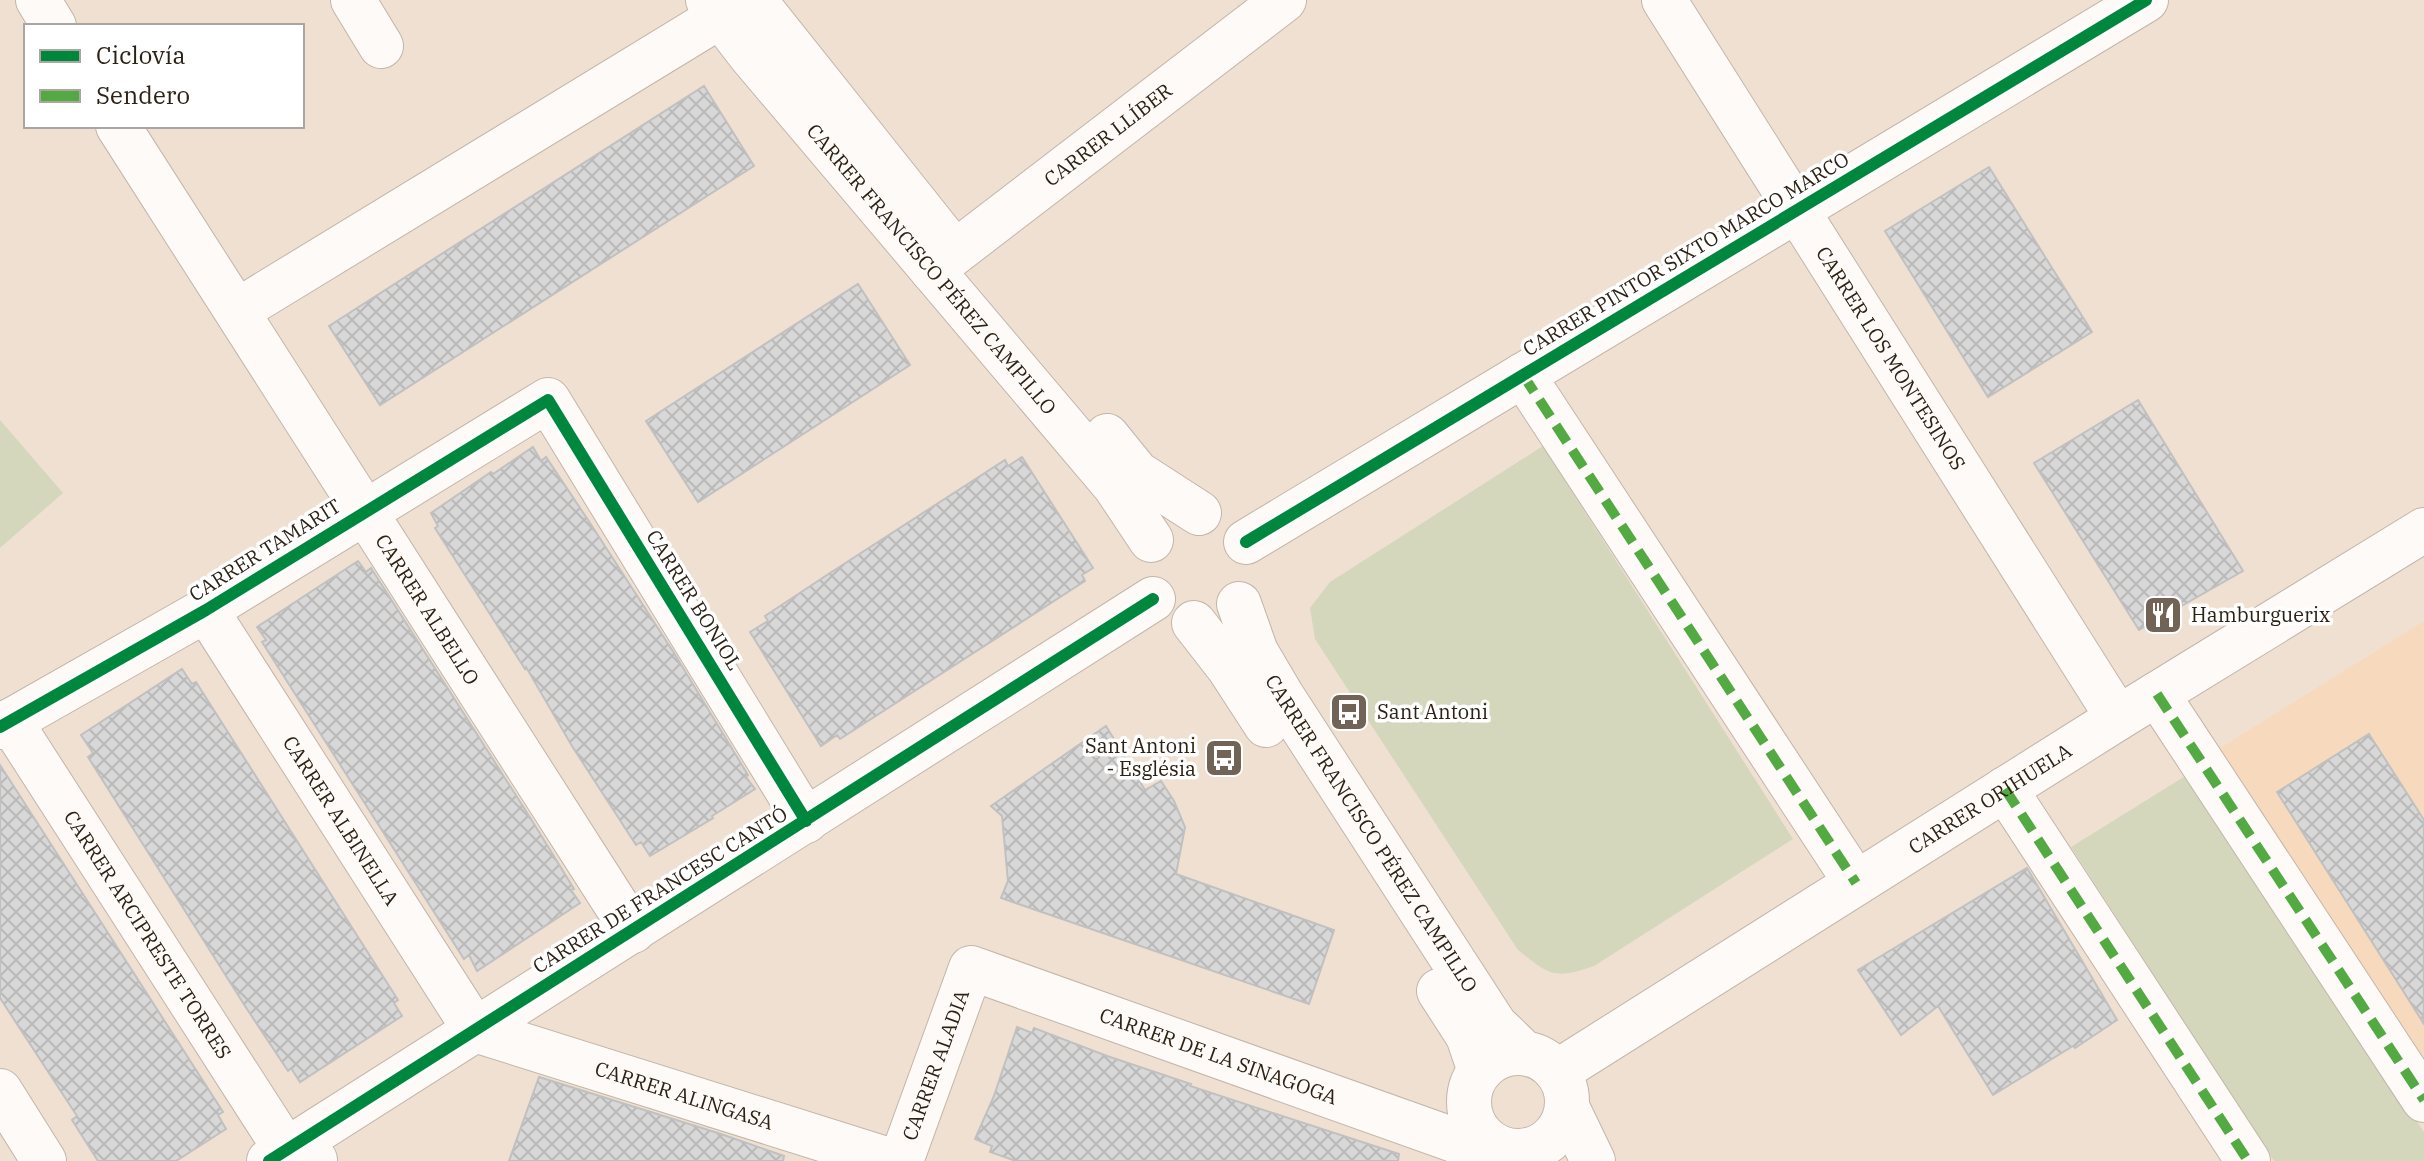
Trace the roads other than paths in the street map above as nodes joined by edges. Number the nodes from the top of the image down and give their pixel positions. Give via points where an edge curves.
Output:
1 (38, 0) edge
2 (353, 0) edge
3 (1284, 0) edge
4 (1664, 0) edge
5 (2146, 0) edge
6 (727, 4) edge
7 (53, 24) edge
8 (381, 46) dead end
9 (119, 128) edge
10 (1797, 211) junction
11 (943, 261) junction
12 (237, 311) junction
13 (1523, 375) junction
14 (548, 400) joint
15 (365, 511) junction
16 (1199, 513) junction
17 (2424, 530) edge
18 (1151, 540) junction
19 (1246, 542) junction
20 (1153, 599) junction
21 (1239, 604) junction
22 (206, 610) junction
23 (1194, 623) junction
24 (2157, 694) junction
25 (2118, 718) junction
26 (5, 724) edge
27 (2005, 789) junction
28 (806, 821) junction
29 (1856, 883) junction
30 (633, 931) junction
31 (971, 968) joint
32 (475, 1030) junction
33 (1480, 1071) junction
34 (1549, 1077) junction
35 (0, 1091) edge
36 (2424, 1100) edge
37 (1470, 1147) edge
38 (1531, 1156) edge
39 (291, 1157) edge
40 (44, 1161) edge
41 (892, 1161) edge
42 (901, 1161) edge
43 (1593, 1161) edge
44 (2248, 1161) edge

1 - 7 street
2 - 8 street
3 - 11 street, CARRER LLÍBER
4 - 10 street, CARRER LOS MONTESINOS
5 - 10 street, CARRER PINTOR SIXTO MARCO MARCO
6 - 11 street, CARRER FRANCISCO PÉREZ CAMPILLO
6 - 12 street
9 - 12 street, CARRER ALBELLO
10 - 13 street, CARRER PINTOR SIXTO MARCO MARCO
10 - 25 street, CARRER LOS MONTESINOS
11 - 16 street, CARRER FRANCISCO PÉREZ CAMPILLO via 1137,473
11 - 18 street, CARRER FRANCISCO PÉREZ CAMPILLO
12 - 15 street, CARRER ALBELLO
13 - 19 street, CARRER PINTOR SIXTO MARCO MARCO
13 - 29 street
14 - 15 street, CARRER TAMARIT
14 - 28 street, CARRER BONIOL
15 - 22 street, CARRER TAMARIT
15 - 30 street, CARRER ALBELLO
16 - 18 street via 1165,524
16 - 19 street via 1228,522
17 - 24 street, CARRER ORIHUELA
18 - 20 street via 1144,565
19 - 21 street via 1253,576
20 - 23 street via 1168,614
20 - 28 street, CARRER DE FRANCESC CANTÓ
21 - 23 street via 1229,614
21 - 34 street, CARRER FRANCISCO PÉREZ CAMPILLO via 1256,652 1282,696 1495,1025
22 - 26 street, CARRER TAMARIT
22 - 32 street, CARRER ALBINELLA
23 - 33 street, CARRER FRANCISCO PÉREZ CAMPILLO via 1229,668 1468,1036
24 - 25 street, CARRER ORIHUELA
24 - 36 street
25 - 27 street, CARRER ORIHUELA
26 - 39 street, CARRER ARCIPRESTE TORRES
27 - 29 street, CARRER ORIHUELA
27 - 44 street
28 - 30 street, CARRER DE FRANCESC CANTÓ
29 - 34 street, CARRER ORIHUELA
30 - 32 street, CARRER DE FRANCESC CANTÓ
31 - 37 street, CARRER DE LA SINAGOGA
31 - 42 street, CARRER ALADIA
32 - 39 street, CARRER DE FRANCESC CANTÓ
32 - 41 street, CARRER ALINGASA
33 - 34 street via 1507,1053
33 - 37 street via 1471,1086
34 - 38 street via 1560,1127
34 - 43 street, CARRER FRANCISCO PÉREZ CAMPILLO
35 - 40 street
37 - 38 street

